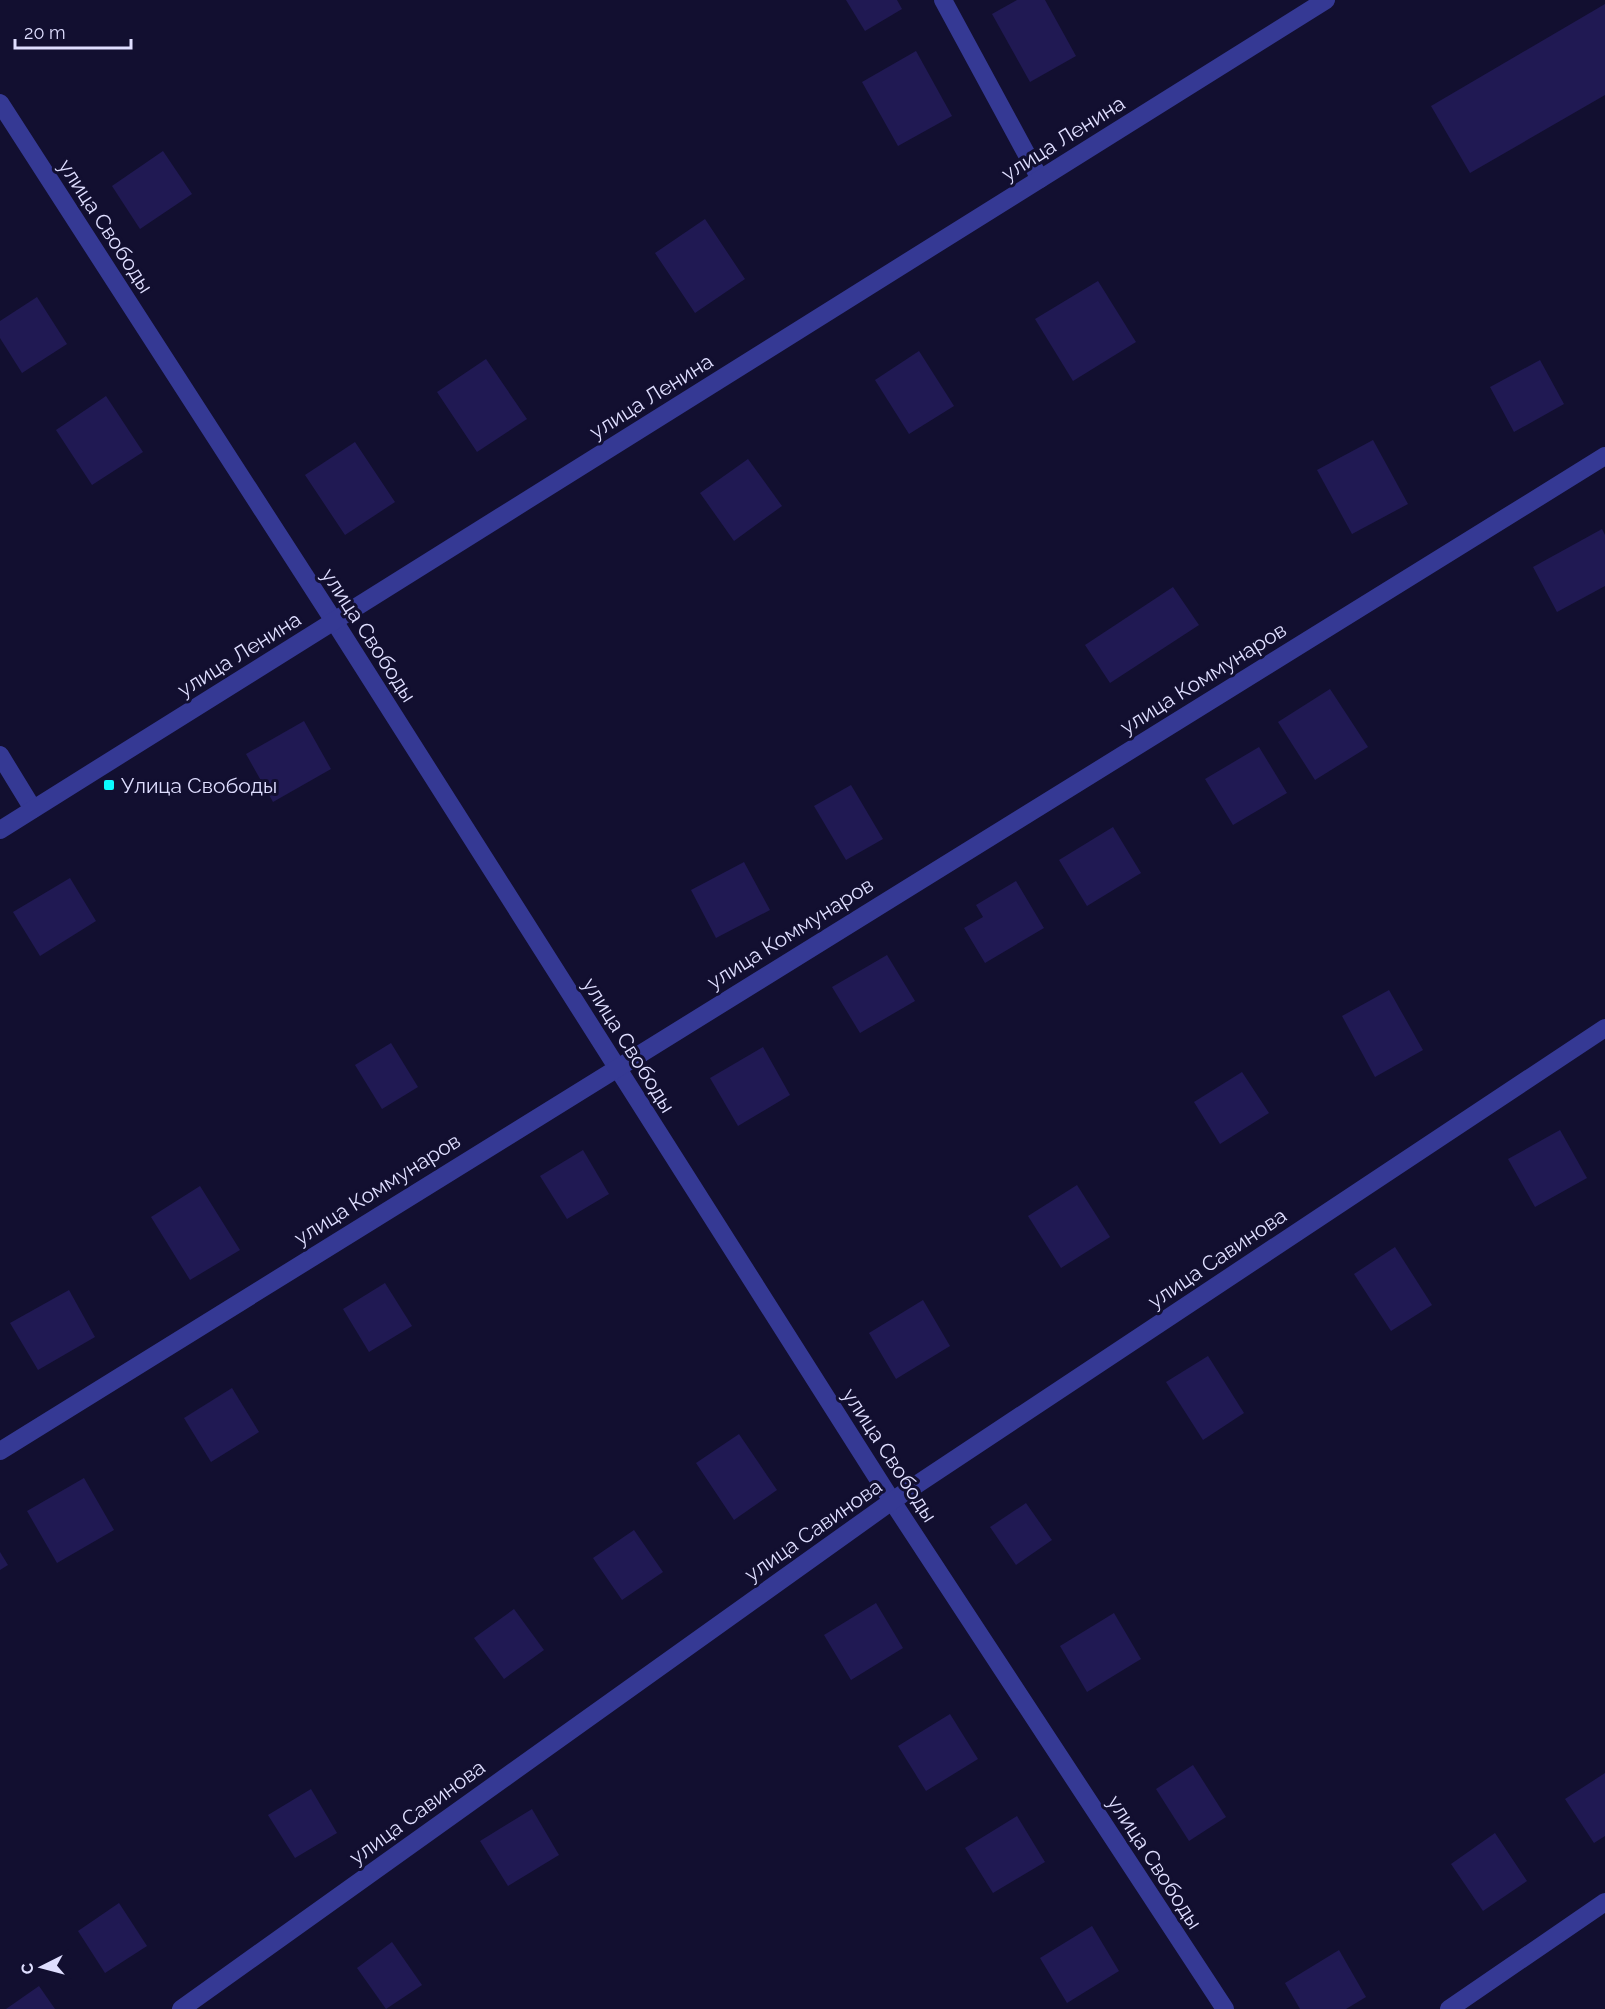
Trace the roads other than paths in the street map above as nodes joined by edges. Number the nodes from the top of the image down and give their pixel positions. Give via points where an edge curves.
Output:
1 (943, 0) edge
2 (1326, 0) edge
3 (0, 103) edge
4 (1040, 179) junction
5 (1605, 456) edge
6 (334, 621) junction
7 (0, 755) edge
8 (33, 809) junction
9 (0, 830) edge
10 (1605, 1028) edge
11 (616, 1066) junction
12 (0, 1451) edge
13 (892, 1501) junction
14 (1605, 1902) edge
15 (181, 2009) edge
16 (1225, 2009) edge
17 (1449, 2009) edge

1 - 4 street
2 - 4 street, улица Ленина
3 - 6 street, улица Свободы
4 - 6 street, улица Ленина
5 - 11 street, улица Коммунаров
6 - 8 street, улица Ленина
6 - 11 street, улица Свободы
7 - 8 street
8 - 9 street, улица Ленина
10 - 13 street, улица Савинова
11 - 12 street, улица Коммунаров
11 - 13 street, улица Свободы
13 - 15 street, улица Савинова
13 - 16 street, улица Свободы
14 - 17 street

